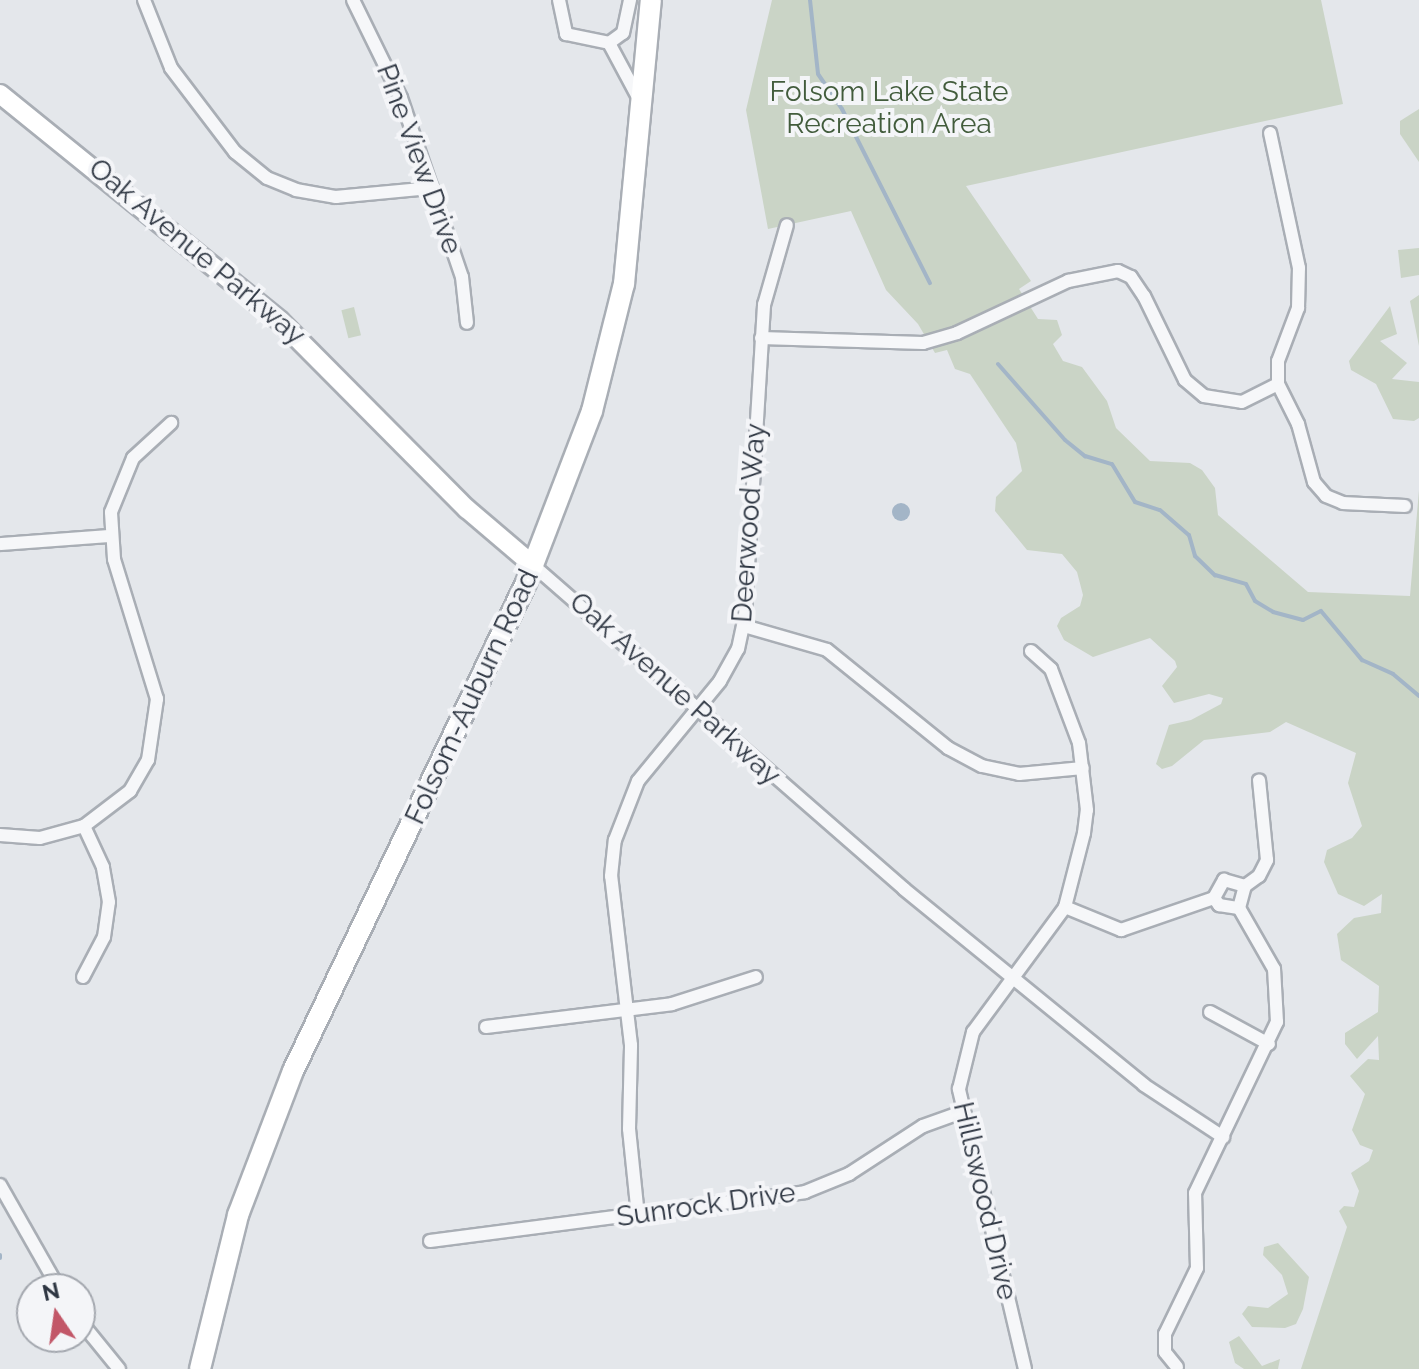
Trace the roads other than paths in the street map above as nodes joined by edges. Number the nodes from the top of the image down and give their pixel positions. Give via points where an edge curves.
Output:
1 (144, 0) edge
2 (353, 0) edge
3 (559, 0) edge
4 (630, 0) edge
5 (651, 0) edge
6 (609, 43) junction
7 (0, 94) edge
8 (640, 101) junction
9 (1270, 133) dead end
10 (432, 188) junction
11 (787, 225) dead end
12 (467, 323) dead end
13 (761, 338) junction
14 (1278, 384) junction
15 (171, 423) dead end
16 (1405, 506) dead end
17 (110, 536) junction
18 (0, 544) edge
19 (534, 566) junction
20 (744, 626) junction
21 (1031, 651) dead end
22 (697, 707) junction
23 (1083, 768) junction
24 (1259, 780) dead end
25 (84, 826) junction
26 (0, 835) edge
27 (1245, 886) junction
28 (1214, 898) junction
29 (1065, 907) junction
30 (1239, 908) junction
31 (1012, 976) junction
32 (83, 977) dead end
33 (756, 977) dead end
34 (627, 1010) junction
35 (1210, 1012) dead end
36 (486, 1027) dead end
37 (1269, 1044) junction
38 (962, 1112) junction
39 (1223, 1137) junction
40 (0, 1185) edge
41 (638, 1216) junction
42 (430, 1241) dead end
43 (50, 1273) edge
44 (96, 1341) edge
45 (1177, 1367) dead end
46 (119, 1369) edge
47 (200, 1369) edge
48 (1025, 1369) edge

1 - 10 street via 171,68 221,137 259,172 296,190 336,197
2 - 10 street, Pine View Drive via 389,68
3 - 6 street via 566,34
4 - 6 street via 623,33
5 - 8 main road, Folsom-Auburn Road
6 - 8 street
7 - 19 main road, Oak Avenue Parkway via 76,150 280,321 467,509
8 - 19 main road, Folsom-Auburn Road via 624,284 612,341 572,471
9 - 14 street via 1300,282 1298,308 1278,361
10 - 12 street, Pine View Drive via 465,288
11 - 13 street, Deerwood Way via 769,276
13 - 14 street via 894,346 930,342 1068,281 1118,271 1138,287 1185,380 1204,396 1242,402
13 - 20 street, Deerwood Way
14 - 16 street via 1298,424 1314,482 1326,496 1343,503
15 - 17 street via 141,449 120,478
17 - 18 street
17 - 25 street via 154,679 157,725 148,760 130,791
19 - 22 street, Oak Avenue Parkway
19 - 47 main road, Folsom-Auburn Road via 293,1071 238,1215
20 - 22 street, Deerwood Way via 730,666
20 - 23 street via 827,650 948,748 982,766 1019,774
21 - 23 street, Hillswood Drive via 1051,669
22 - 31 street, Oak Avenue Parkway via 882,871
22 - 34 street, Deerwood Way via 638,781 615,840 611,876
23 - 29 street, Hillswood Drive via 1084,833
24 - 27 street via 1267,860 1259,876
25 - 26 street via 40,838
25 - 32 street via 103,867 109,902 104,937
27 - 28 street via 1224,880
27 - 30 street
28 - 29 street via 1121,930
28 - 30 street via 1219,905
29 - 31 street, Hillswood Drive
30 - 37 street via 1274,969 1279,1007
31 - 38 street, Hillswood Drive via 968,1042 960,1077
31 - 39 street, Oak Avenue Parkway via 1144,1085
33 - 34 street via 701,998
34 - 36 street
34 - 41 street, Deerwood Way via 629,1129
35 - 37 street
37 - 39 street
38 - 41 street, Sunrock Drive via 923,1126 849,1174 805,1192
38 - 48 street, Hillswood Drive
39 - 45 street via 1195,1193 1194,1277 1165,1334 1165,1352
40 - 43 street
41 - 42 street, Sunrock Drive
44 - 46 street

